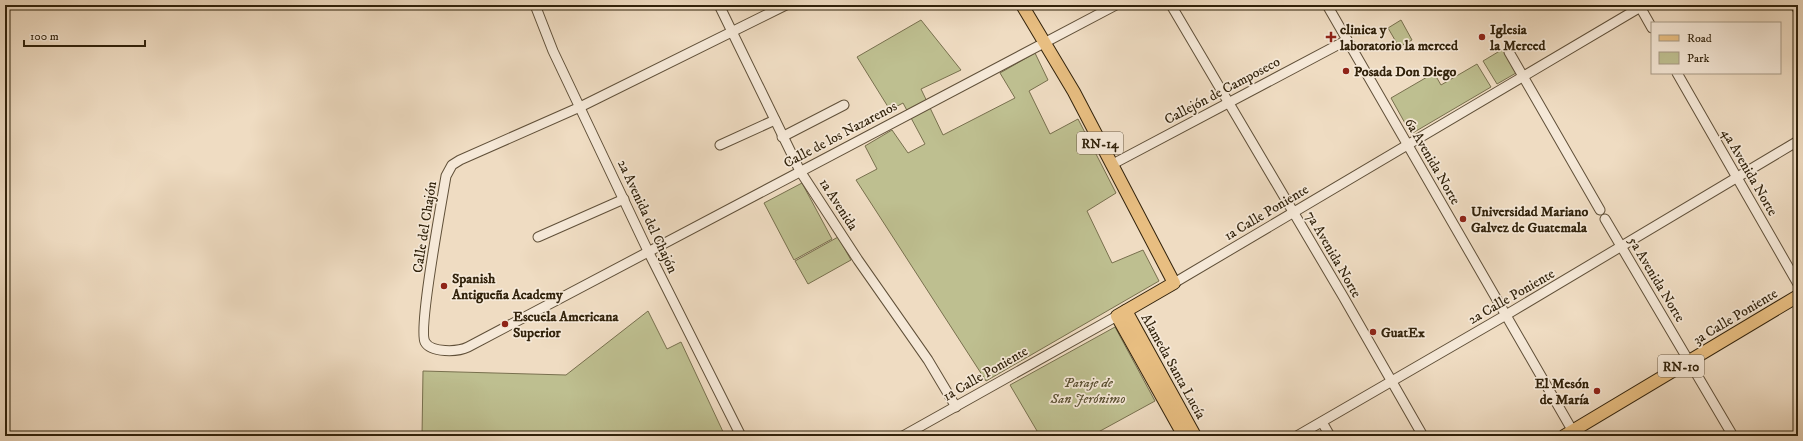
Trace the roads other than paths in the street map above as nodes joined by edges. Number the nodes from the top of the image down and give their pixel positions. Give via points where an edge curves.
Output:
1 (535, 5) edge
2 (719, 5) edge
3 (786, 5) edge
4 (1022, 5) edge
5 (1116, 5) edge
6 (1171, 5) edge
7 (1327, 5) edge
8 (1795, 5) edge
9 (1641, 6) edge
10 (1798, 10) edge
11 (1651, 26) edge
12 (733, 32) junction
13 (1347, 40) junction
14 (1045, 42) junction
15 (1509, 52) dead end
16 (1678, 74) edge
17 (1523, 76) junction
18 (1229, 103) junction
19 (844, 105) dead end
20 (580, 106) junction
21 (775, 120) junction
22 (782, 137) junction
23 (1798, 141) edge
24 (1408, 145) junction
25 (720, 146) dead end
26 (1111, 166) junction
27 (800, 171) junction
28 (1737, 178) junction
29 (624, 199) junction
30 (1600, 210) dead end
31 (1293, 213) junction
32 (1605, 219) dead end
33 (538, 237) dead end
34 (1622, 247) junction
35 (648, 251) junction
36 (1174, 283) junction
37 (1798, 284) edge
38 (1798, 296) edge
39 (1122, 313) junction
40 (1506, 315) junction
41 (1689, 361) junction
42 (1391, 382) junction
43 (956, 407) junction
44 (1322, 422) junction
45 (1570, 434) edge
46 (741, 436) edge
47 (903, 436) edge
48 (1184, 436) edge
49 (1195, 436) edge
50 (1297, 436) edge
51 (1330, 436) edge
52 (1423, 436) edge
53 (1733, 436) edge

1 - 20 street, 2a Avenida del Chajón via 553,51
2 - 12 street, 1a Avenida
3 - 12 street, Calle del Chajón
4 - 14 main road, RN-14
5 - 14 street, Calle de los Nazarenos
6 - 18 street, 7a Avenida Norte
7 - 13 street, 6a Avenida Norte
8 - 10 street
9 - 11 street
9 - 17 street, 1a Calle Poniente
12 - 20 street, Calle del Chajón
12 - 21 street, 1a Avenida
13 - 18 street, Callejón de Camposeco
13 - 24 street, 6a Avenida Norte
14 - 26 main road, RN-14 via 1074,92
14 - 27 street, Calle de los Nazarenos
15 - 17 street
16 - 28 street, 4a Avenida Norte
17 - 24 street, 1a Calle Poniente
17 - 30 street
18 - 26 street, Callejón de Camposeco
18 - 31 street, 7a Avenida Norte
19 - 22 street
20 - 29 street, 2a Avenida del Chajón
20 - 35 street, Calle del Chajón via 460,160 450,168 446,176 427,296 425,341 432,348 451,351 463,349
21 - 22 street, 1a Avenida
21 - 25 street
22 - 27 street, 1a Avenida
23 - 28 street, 2a Calle Poniente
24 - 31 street, 1a Calle Poniente
24 - 40 street, 6a Avenida Norte
26 - 36 main road, RN-14
27 - 35 street, Calle de los Nazarenos
27 - 43 street, 1a Avenida via 928,360
28 - 34 street, 2a Calle Poniente
28 - 37 street, 4a Avenida Norte
29 - 33 street
29 - 35 street, 2a Avenida del Chajón
31 - 36 street, 1a Calle Poniente
31 - 42 street, 7a Avenida Norte
32 - 34 street, 5a Avenida Norte
34 - 40 street, 2a Calle Poniente
34 - 41 street, 5a Avenida Norte
35 - 46 street, 2a Avenida del Chajón
36 - 39 main road, 1a Calle Poniente
38 - 41 main road, 3a Calle Poniente / RN-10
39 - 43 street, 1a Calle Poniente
39 - 48 main road, Alameda Santa Lucía
39 - 49 main road, Alameda Santa Lucía
40 - 42 street, 2a Calle Poniente
40 - 45 street, 6a Avenida Norte
41 - 45 main road, 3a Calle Poniente / RN-10
41 - 53 street, 5a Avenida Norte
42 - 44 street, 2a Calle Poniente
42 - 52 street, 7a Avenida Norte
43 - 47 street, 1a Calle Poniente
44 - 50 street, 2a Calle Poniente
44 - 51 street

